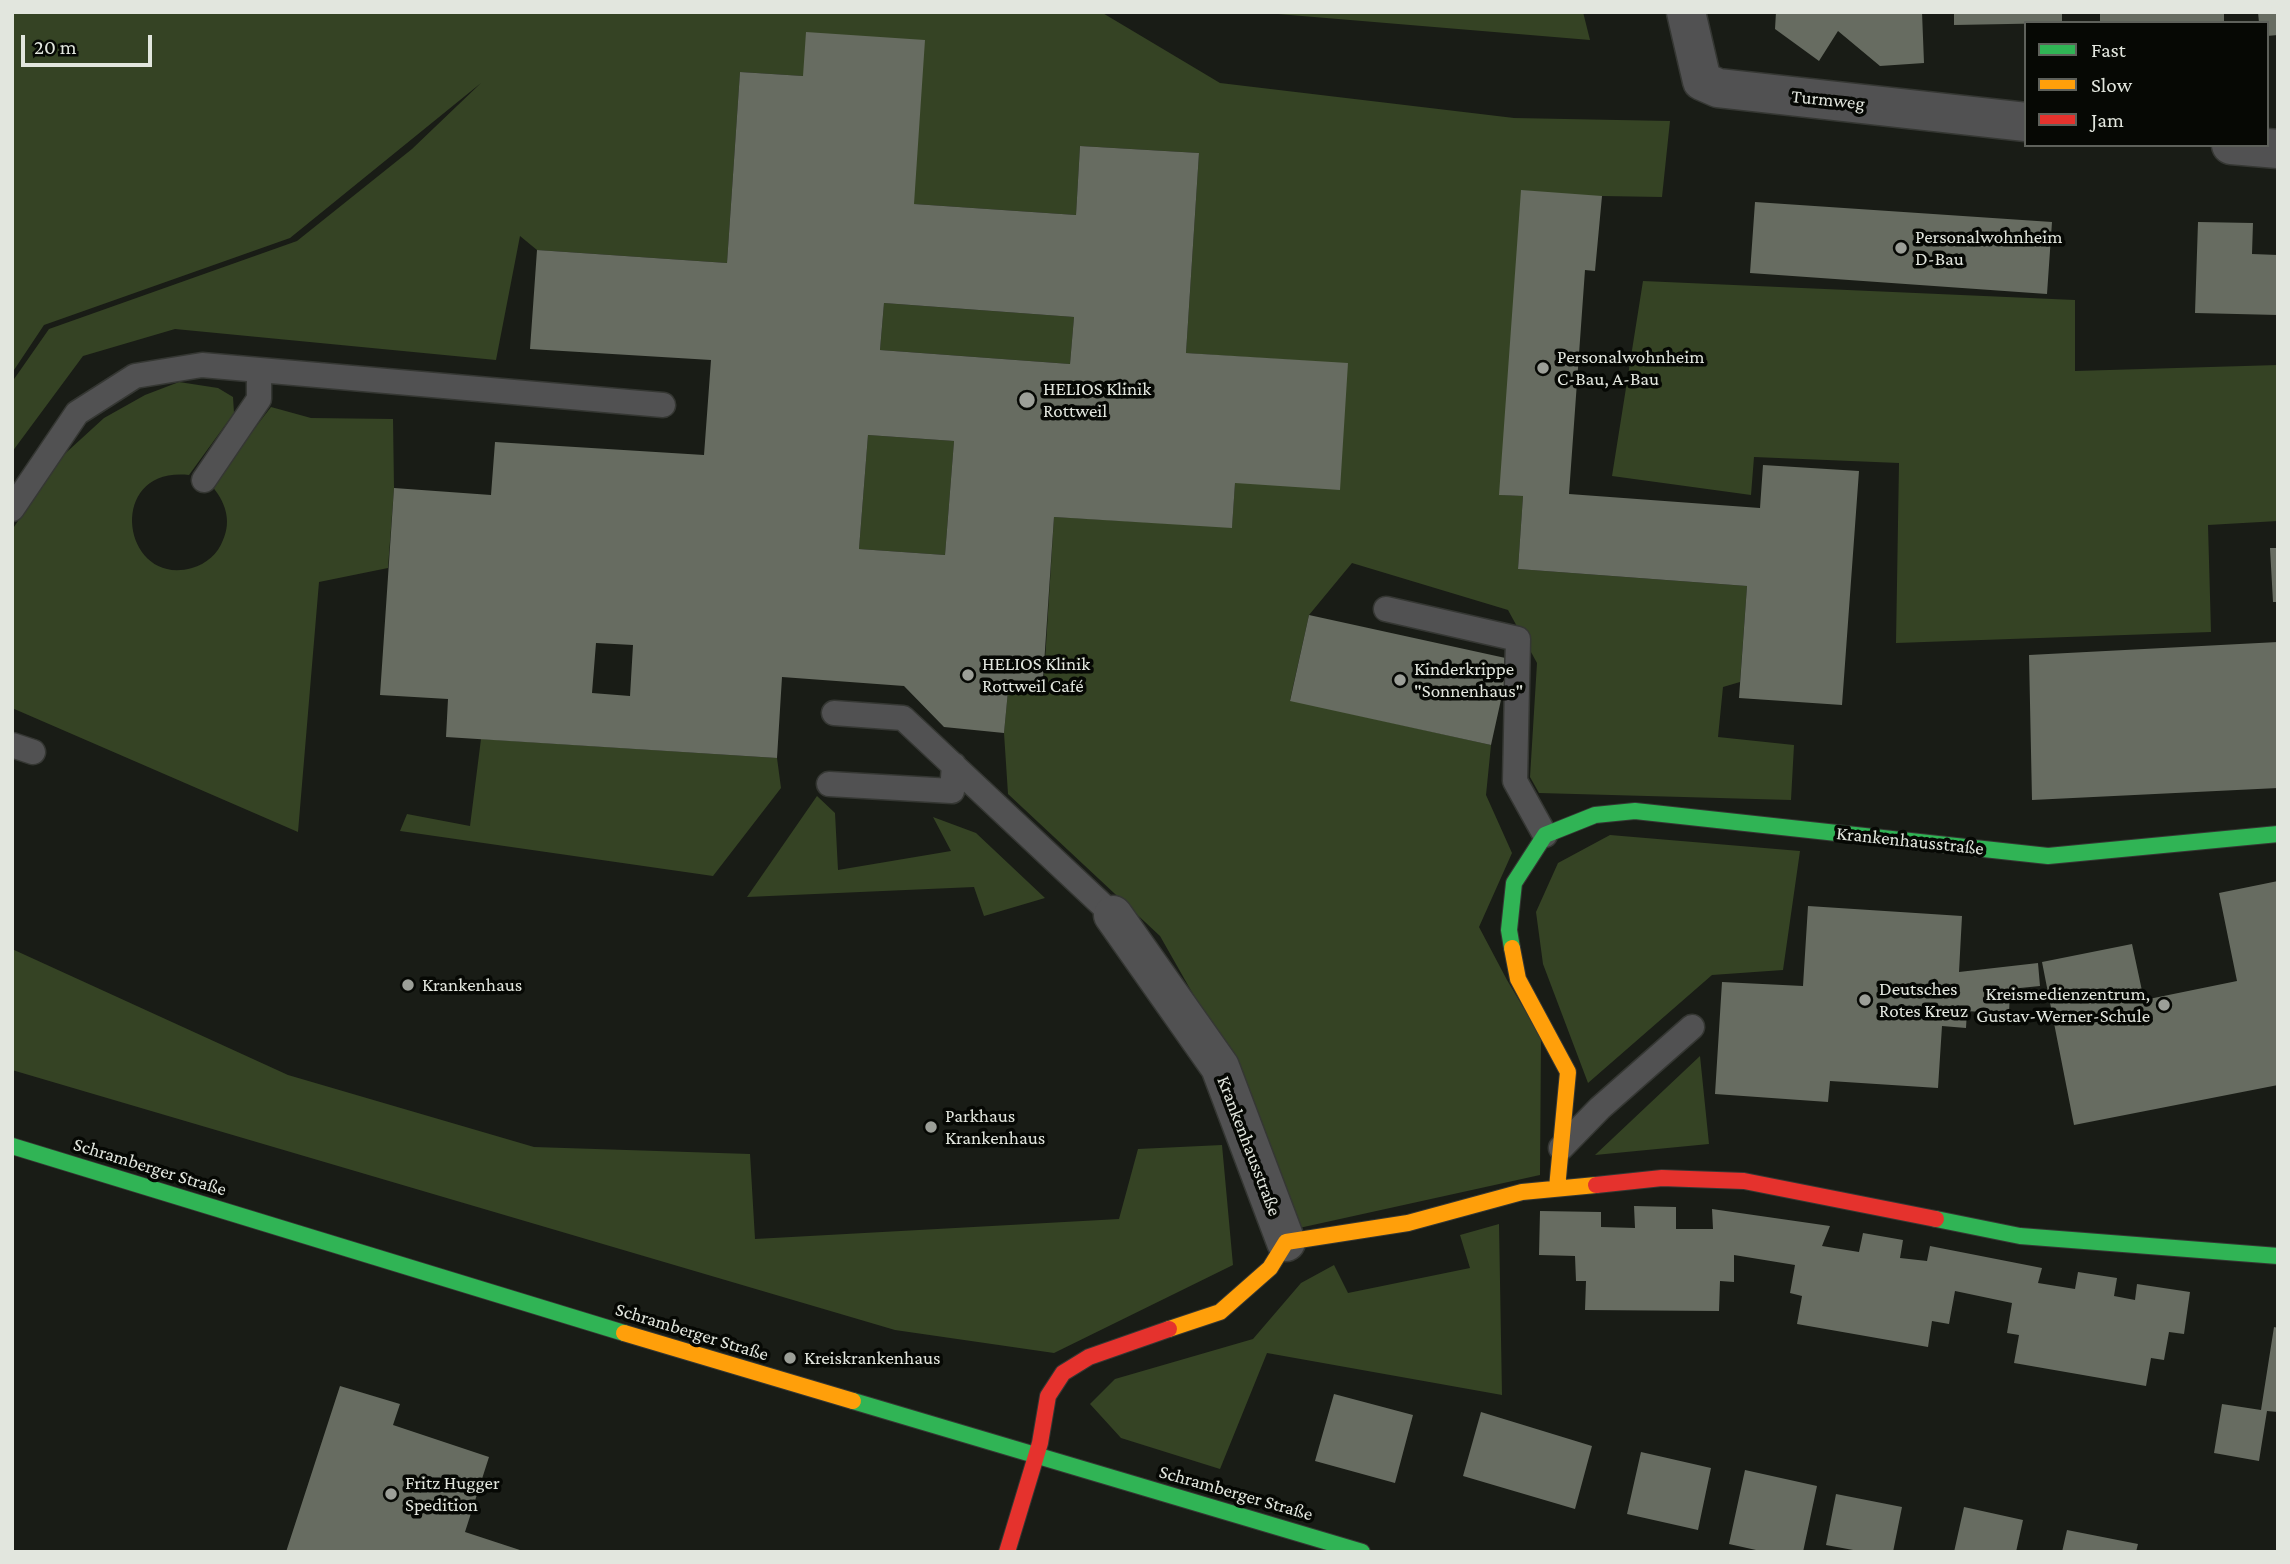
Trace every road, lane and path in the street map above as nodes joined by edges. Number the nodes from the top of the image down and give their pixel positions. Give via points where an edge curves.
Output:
1 (1686, 12) edge
2 (2024, 122) edge
3 (2254, 147) edge
4 (2278, 149) edge
5 (259, 370) junction
6 (663, 405) dead end
7 (204, 480) dead end
8 (12, 509) edge
9 (1386, 609) dead end
10 (834, 713) dead end
11 (954, 765) junction
12 (829, 783) dead end
13 (2278, 834) edge
14 (1545, 835) junction
15 (1113, 915) joint
16 (1692, 1027) dead end
17 (12, 1146) edge
18 (1561, 1148) junction
19 (1556, 1188) junction
20 (1286, 1242) junction
21 (2278, 1256) edge
22 (1034, 1455) junction
23 (1329, 1547) edge
24 (1007, 1552) edge
25 (1362, 1552) edge

1 - 2 street, Turmweg via 1702,82 1718,88
3 - 4 street
5 - 6 lane
5 - 7 lane via 259,399
5 - 8 lane via 202,365 135,376 77,413
9 - 14 lane via 1518,639 1515,781
10 - 11 lane via 904,718
11 - 12 lane via 952,791
11 - 15 lane
13 - 14 street, Krankenhausstraße via 2048,856 1635,811 1595,815
14 - 18 street via 1514,883 1509,930 1518,979 1568,1072
15 - 20 street, Krankenhausstraße via 1220,1067
16 - 18 lane
17 - 22 street, Schramberger Straße
18 - 19 street
19 - 20 street, Krankenhausstraße via 1522,1192 1408,1223
19 - 21 street, Krankenhausstraße via 1662,1178 1744,1181 2020,1236
20 - 22 street, Krankenhausstraße via 1270,1268 1220,1312 1089,1357 1063,1373 1048,1396
22 - 23 street, Schramberger Straße
22 - 24 street, Krankenhausstraße
23 - 25 street, Schramberger Straße

